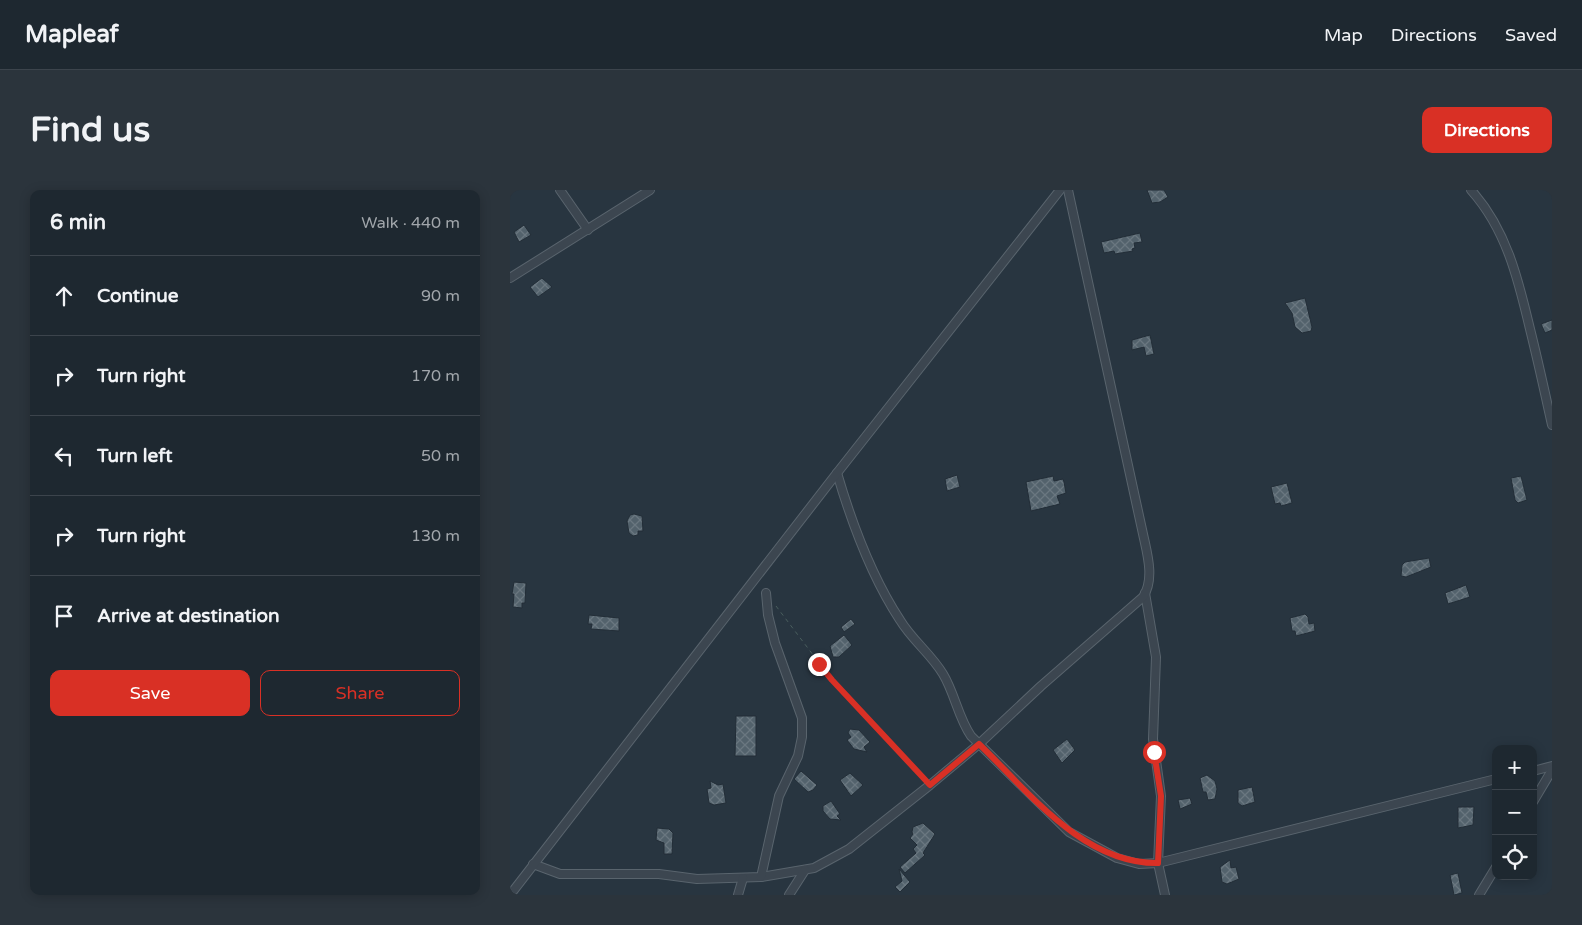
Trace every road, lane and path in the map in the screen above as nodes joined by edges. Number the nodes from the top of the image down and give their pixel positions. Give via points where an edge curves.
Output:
1 (560, 190) edge
2 (650, 190) edge
3 (1060, 190) edge
4 (1068, 190) edge
5 (1470, 190) edge
6 (588, 230) junction
7 (510, 278) edge
8 (1552, 426) edge
9 (837, 474) junction
10 (766, 593) joint
11 (1145, 594) junction
12 (979, 744) junction
13 (1552, 766) edge
14 (1537, 769) edge
15 (1552, 770) edge
16 (1492, 780) edge
17 (930, 785) junction
18 (1537, 795) edge
19 (1158, 863) junction
20 (533, 864) junction
21 (805, 870) junction
22 (1492, 874) edge
23 (761, 877) junction
24 (743, 878) junction
25 (510, 895) edge
26 (738, 895) edge
27 (789, 895) edge
28 (1165, 895) edge
29 (1479, 895) edge

1 - 6 street
2 - 6 street
3 - 9 street
4 - 11 street via 1144,534 1149,569
5 - 8 street via 1483,204 1505,241 1518,278
6 - 7 street
9 - 12 street via 881,588 901,623 944,675 962,722
9 - 20 street
10 - 17 path via 832,680
10 - 23 street via 775,643 802,718 802,737 798,756 780,796
11 - 12 street
11 - 19 street via 1156,657 1152,727 1161,796
12 - 17 street
12 - 19 street via 1069,832 1117,858 1138,864
13 - 14 street
15 - 18 street
16 - 19 street
17 - 21 street via 849,850
19 - 28 street
20 - 24 street via 560,874
20 - 25 street
21 - 23 street
21 - 27 street
22 - 29 street
23 - 24 street
24 - 26 street

